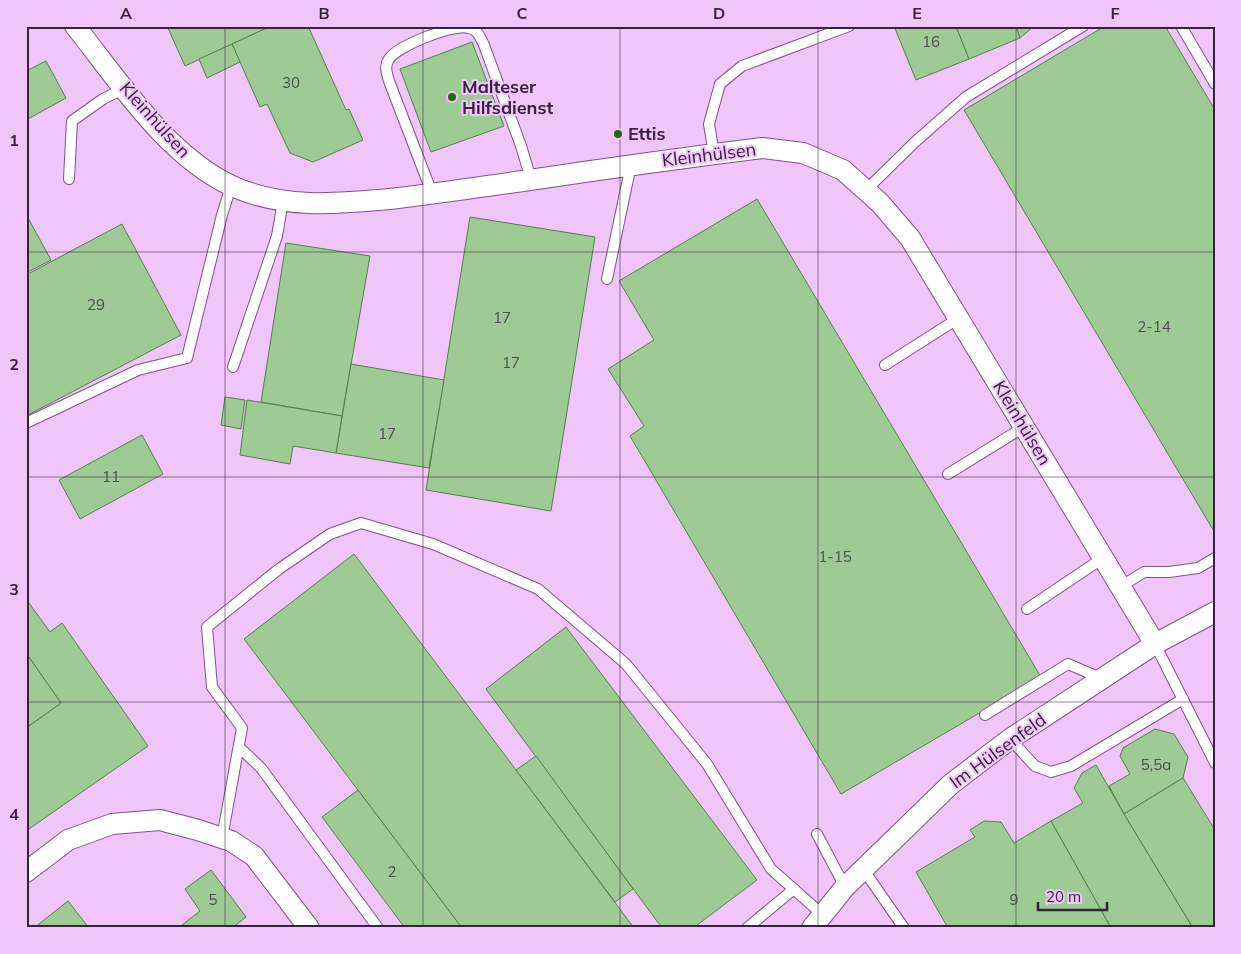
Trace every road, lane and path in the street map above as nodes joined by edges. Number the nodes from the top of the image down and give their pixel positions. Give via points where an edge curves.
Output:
1 (75, 26) edge
2 (849, 26) edge
3 (1083, 26) edge
4 (1181, 26) edge
5 (1215, 84) edge
6 (125, 88) junction
7 (714, 154) junction
8 (631, 165) junction
9 (69, 179) dead end
10 (530, 180) junction
11 (232, 186) junction
12 (866, 190) junction
13 (432, 193) junction
14 (283, 201) junction
15 (607, 279) dead end
16 (959, 318) junction
17 (885, 365) dead end
18 (233, 367) dead end
19 (26, 423) edge
20 (1024, 427) junction
21 (948, 474) dead end
22 (1103, 558) junction
23 (1215, 558) edge
24 (1120, 587) junction
25 (1027, 609) dead end
26 (1215, 612) edge
27 (1155, 644) junction
28 (1103, 678) junction
29 (1183, 699) junction
30 (985, 715) dead end
31 (1010, 739) junction
32 (239, 747) junction
33 (1215, 763) edge
34 (817, 834) dead end
35 (222, 838) junction
36 (863, 869) junction
37 (26, 872) edge
38 (845, 887) junction
39 (794, 889) junction
40 (818, 921) edge
41 (309, 928) edge
42 (378, 928) edge
43 (746, 928) edge
44 (904, 928) edge

1 - 6 street, Kleinhülsen
2 - 7 lane via 742,66 720,84 709,124
3 - 12 lane via 966,97
4 - 5 lane
6 - 9 lane via 72,120
6 - 11 street, Kleinhülsen via 177,148 197,165
7 - 8 street, Kleinhülsen
7 - 12 street, Kleinhülsen via 762,148 803,153 844,170
8 - 10 street, Kleinhülsen
8 - 15 lane
10 - 13 street, Kleinhülsen
10 - 13 lane via 484,45 476,31 458,27 412,42 387,61 389,82
11 - 14 street, Kleinhülsen
11 - 19 lane via 187,358 138,370
12 - 16 street, Kleinhülsen via 910,238
13 - 14 street, Kleinhülsen via 336,204
14 - 18 lane via 277,236
16 - 17 lane
16 - 20 street, Kleinhülsen
20 - 21 lane
20 - 22 street, Kleinhülsen
22 - 24 street, Kleinhülsen
22 - 25 lane
23 - 24 lane via 1198,568 1144,572
24 - 27 street, Kleinhülsen
26 - 27 street, Im Hülsenfeld
27 - 28 street, Im Hülsenfeld
27 - 29 lane
28 - 30 lane via 1068,664
28 - 31 street, Im Hülsenfeld
29 - 31 lane via 1071,766 1052,772 1035,766
29 - 33 lane
31 - 36 street, Im Hülsenfeld via 951,784
32 - 35 lane
32 - 39 lane via 242,728 212,687 207,627 286,564 330,534 360,523 433,544 538,589 626,664 707,764 771,869
32 - 42 lane via 261,768
34 - 38 lane
35 - 37 street via 160,820 112,824 68,840
35 - 41 street via 254,856
36 - 38 street, Im Hülsenfeld
36 - 44 lane
38 - 40 street, Im Hülsenfeld
39 - 40 lane
39 - 43 lane

